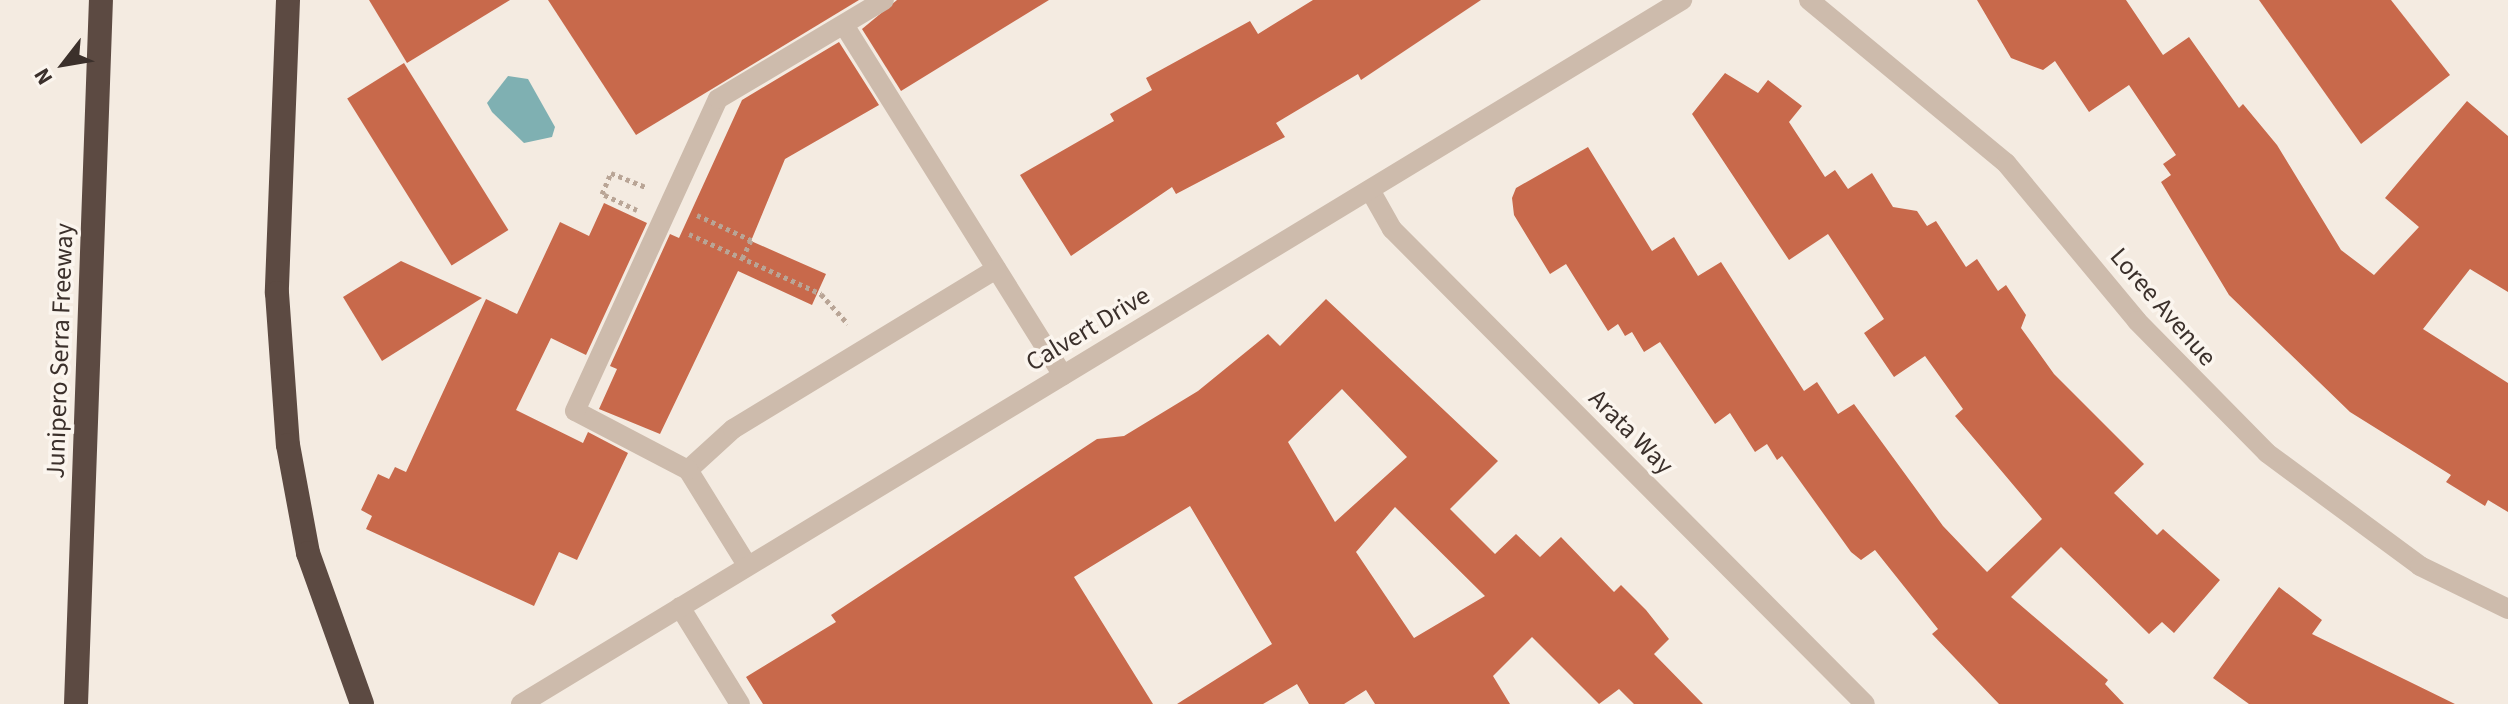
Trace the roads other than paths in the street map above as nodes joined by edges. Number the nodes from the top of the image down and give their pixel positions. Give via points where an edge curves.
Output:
1 (101, 0) edge
2 (288, 0) edge
3 (884, 0) edge
4 (1682, 0) edge
5 (1809, 0) edge
6 (844, 25) junction
7 (1370, 190) junction
8 (996, 269) junction
9 (1063, 375) junction
10 (688, 470) junction
11 (747, 565) junction
12 (680, 607) junction
13 (2508, 609) edge
14 (76, 704) edge
15 (362, 704) edge
16 (521, 704) edge
17 (740, 704) edge
18 (1865, 704) edge

1 - 14 highway, Junipero Serra Freeway
2 - 15 highway via 277,293 288,445 308,553
3 - 6 street
4 - 7 street, Calvert Drive
5 - 13 street, Loree Avenue via 2006,163 2137,321 2267,453 2420,566
6 - 8 street
6 - 10 street via 718,99 575,411
7 - 9 street, Calvert Drive
7 - 18 street, Arata Way via 1392,229
8 - 9 street
8 - 10 street via 733,429
9 - 11 street, Calvert Drive
10 - 11 street
11 - 12 street, Calvert Drive
12 - 16 street, Calvert Drive
12 - 17 street

